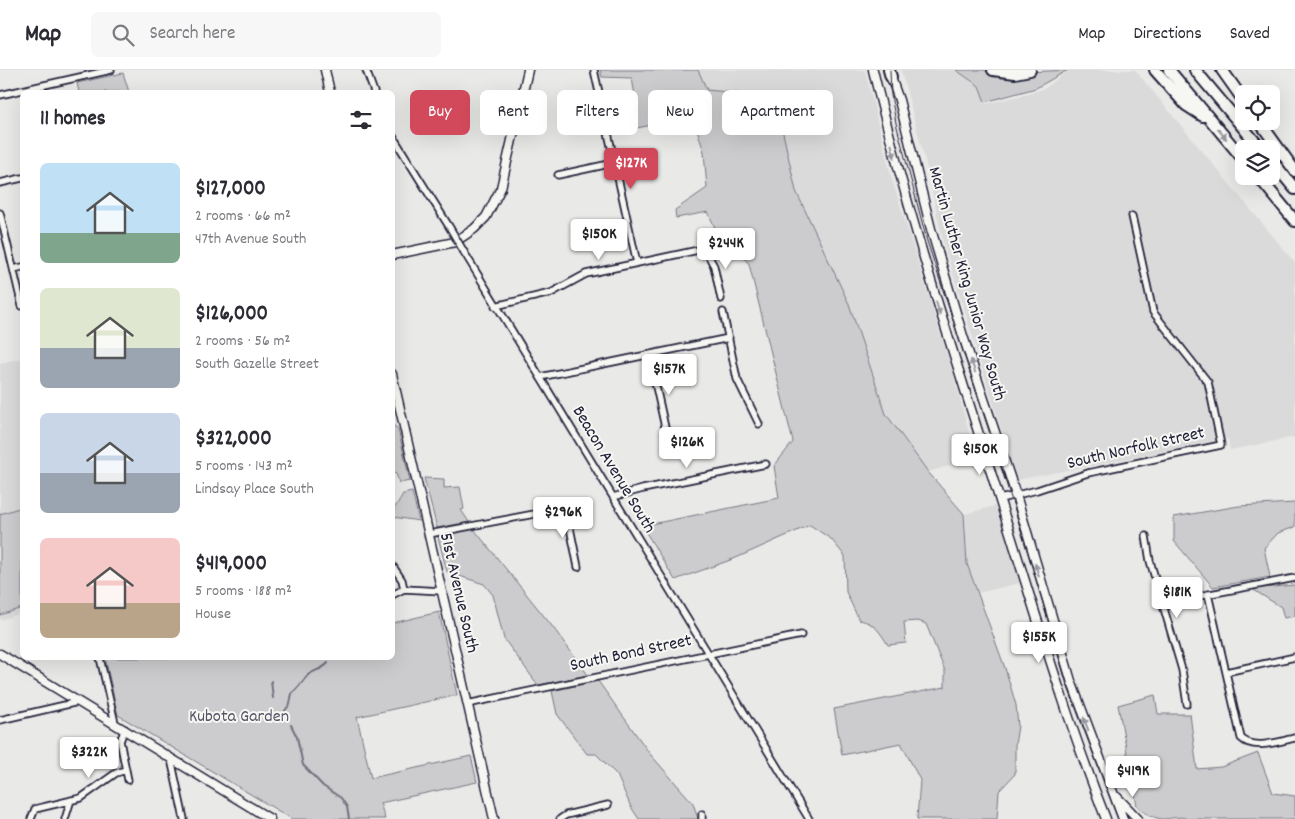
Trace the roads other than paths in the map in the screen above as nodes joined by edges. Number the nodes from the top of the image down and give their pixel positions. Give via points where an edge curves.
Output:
1 (111, 70) edge
2 (325, 70) edge
3 (366, 70) edge
4 (528, 70) edge
5 (594, 70) edge
6 (873, 70) edge
7 (992, 70) edge
8 (1030, 70) edge
9 (1155, 70) edge
10 (1169, 70) edge
11 (1195, 70) edge
12 (1222, 70) edge
13 (889, 72) edge
14 (1235, 88) edge
15 (20, 90) edge
16 (22, 90) edge
17 (330, 90) edge
18 (373, 90) edge
19 (524, 90) edge
20 (0, 95) edge
21 (1211, 121) junction
22 (1265, 130) edge
23 (513, 135) edge
24 (395, 140) edge
25 (1254, 140) edge
26 (1235, 149) edge
27 (614, 163) junction
28 (1280, 171) edge
29 (1295, 171) edge
30 (558, 175) dead end
31 (20, 178) edge
32 (0, 183) edge
33 (1265, 185) edge
34 (1295, 189) edge
35 (0, 213) edge
36 (1132, 216) dead end
37 (1295, 221) edge
38 (395, 254) edge
39 (637, 263) junction
40 (20, 268) edge
41 (14, 269) junction
42 (20, 297) edge
43 (721, 299) dead end
44 (495, 306) junction
45 (723, 312) dead end
46 (729, 338) junction
47 (649, 355) junction
48 (540, 377) junction
49 (395, 387) edge
50 (759, 424) dead end
51 (668, 441) dead end
52 (766, 464) dead end
53 (1016, 495) junction
54 (613, 497) junction
55 (1000, 499) junction
56 (429, 534) junction
57 (1146, 536) dead end
58 (578, 567) dead end
59 (395, 570) edge
60 (1295, 578) edge
61 (404, 589) junction
62 (442, 591) junction
63 (395, 594) edge
64 (1208, 594) junction
65 (1162, 603) junction
66 (801, 635) dead end
67 (708, 653) junction
68 (0, 654) edge
69 (1295, 657) edge
70 (100, 660) edge
71 (1226, 672) junction
72 (78, 702) junction
73 (467, 704) junction
74 (1186, 704) dead end
75 (0, 720) edge
76 (115, 723) junction
77 (125, 729) junction
78 (1295, 738) edge
79 (171, 759) junction
80 (126, 770) junction
81 (128, 780) dead end
82 (1112, 792) junction
83 (72, 800) junction
84 (608, 805) dead end
85 (259, 816) edge
86 (31, 819) edge
87 (65, 819) edge
88 (184, 819) edge
89 (270, 819) edge
90 (494, 819) edge
91 (562, 819) edge
92 (809, 819) edge
93 (1106, 819) edge
94 (1123, 819) edge
95 (1128, 819) edge
96 (1138, 819) edge

1 - 16 street
2 - 17 main road
3 - 18 street
4 - 19 main road
5 - 27 street
6 -> 55 main road, Martin Luther King Junior Way South via 904,195
7 - 8 highway via 1015,73
9 - 21 highway via 1186,106
10 - 21 highway
11 - 25 highway
12 - 14 highway
53 -> 13 main road, Martin Luther King Junior Way South via 938,257
15 - 20 street
21 -> 26 highway
22 - 29 highway
23 - 38 main road via 499,192 482,222 455,242
24 - 44 street, Beacon Avenue South, bridge
27 - 30 street
27 - 39 street
28 - 34 highway
31 - 32 street
33 - 37 highway
35 - 41 street
36 - 53 street, South Norfolk Street via 1152,312 1208,382 1221,445 1088,473
39 - 43 street via 706,251 714,266
39 - 44 street via 579,277 551,294
40 - 41 street
41 - 42 street
44 - 48 street, Beacon Avenue South
45 - 46 street
46 - 47 street
46 - 50 street via 737,379
47 - 48 street
47 - 51 street
48 - 54 street, Beacon Avenue South
49 - 56 main road, 51st Avenue South
52 - 54 street
53 - 55 street, South Norfolk Street
82 -> 53 main road, Martin Luther King Junior Way South via 1071,681
54 - 67 street, Beacon Avenue South
55 - 93 main road, Martin Luther King Junior Way South via 1058,686
56 - 58 street via 566,508
56 - 62 main road, 51st Avenue South
57 - 65 street
59 - 61 street
60 - 64 street
61 - 62 street
61 - 63 street
62 - 73 main road, 51st Avenue South
64 - 65 street
64 - 71 street
65 - 74 street via 1182,670
66 - 67 street, South Bond Street
67 - 73 street, South Bond Street
67 - 92 street, Beacon Avenue South
68 - 72 main road
69 - 71 street
70 - 76 street
71 - 78 street via 1241,738 1246,742 1264,744
72 - 75 street
72 - 76 main road
73 - 90 main road, 51st Avenue South
76 - 77 main road
77 - 79 main road
77 - 80 street via 120,740
79 - 85 main road
79 - 88 street
80 - 81 street
80 - 83 street via 116,773 81,798
82 - 94 main road, Martin Luther King Junior Way South
82 - 96 main road
83 - 86 street via 38,808 31,814
83 - 87 street
84 - 91 street via 566,815
85 - 89 main road
95 - 96 street

